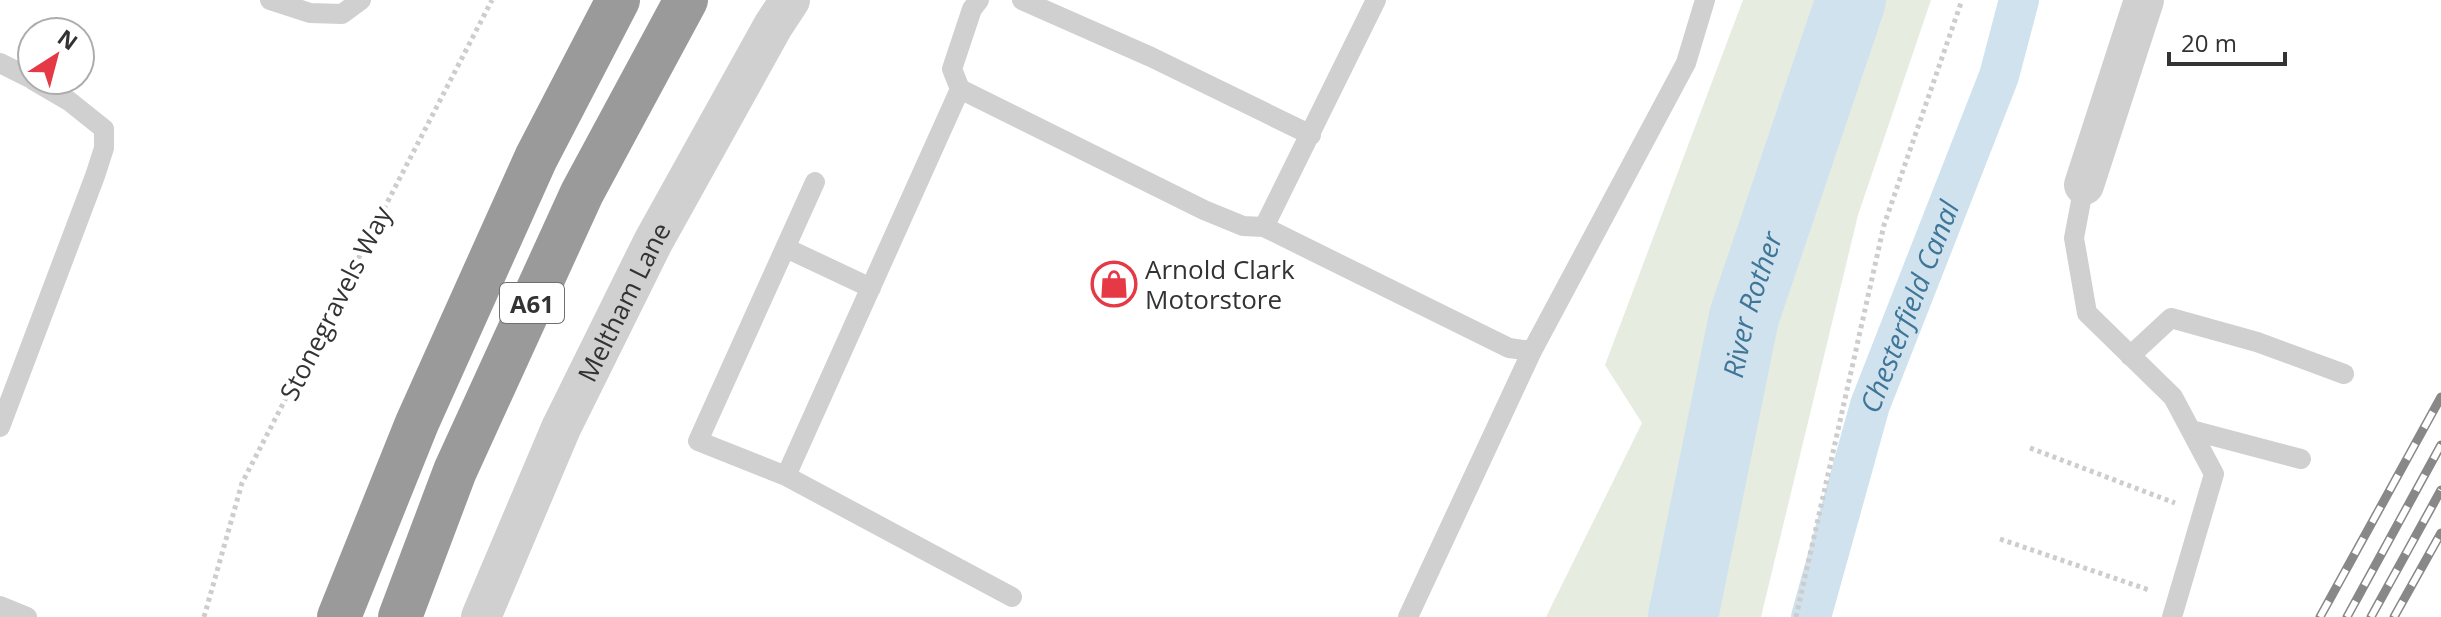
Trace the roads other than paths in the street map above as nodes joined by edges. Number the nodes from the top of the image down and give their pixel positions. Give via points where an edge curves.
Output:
1 (270, 0) edge
2 (361, 0) edge
3 (618, 0) edge
4 (686, 0) edge
5 (790, 0) edge
6 (979, 0) edge
7 (1022, 0) edge
8 (1376, 0) edge
9 (1705, 0) edge
10 (2144, 0) edge
11 (960, 89) junction
12 (60, 96) edge
13 (1311, 135) junction
14 (815, 182) dead end
15 (2084, 185) joint
16 (1264, 227) junction
17 (786, 248) junction
18 (871, 288) junction
19 (1532, 351) junction
20 (2130, 356) junction
21 (2344, 374) dead end
22 (0, 427) edge
23 (2191, 430) junction
24 (2301, 459) dead end
25 (786, 476) junction
26 (1012, 597) dead end
27 (0, 606) edge
28 (2174, 608) edge
29 (27, 617) edge
30 (339, 617) edge
31 (400, 617) edge
32 (481, 617) edge
33 (1408, 617) edge

1 - 2 lane via 310,13 342,14
3 - 30 highway, A61 via 523,185 417,423
4 - 31 highway, A61 via 582,193 455,471
5 - 32 street, Meltham Lane via 653,242 561,428
6 - 11 lane via 952,69
7 - 13 lane
8 - 13 lane
9 - 19 lane via 1686,63
10 - 15 street
11 - 16 lane via 1204,210 1243,226
11 - 18 lane
12 - 22 lane via 104,129 104,148
13 - 16 lane
14 - 17 lane
15 - 20 lane via 2074,238 2087,313
16 - 19 lane via 1509,348
17 - 18 lane
17 - 25 lane via 698,441
18 - 25 lane
19 - 33 lane
20 - 21 lane via 2171,318
20 - 23 lane via 2173,397
23 - 24 lane
23 - 28 lane via 2214,474
25 - 26 lane
27 - 29 lane

